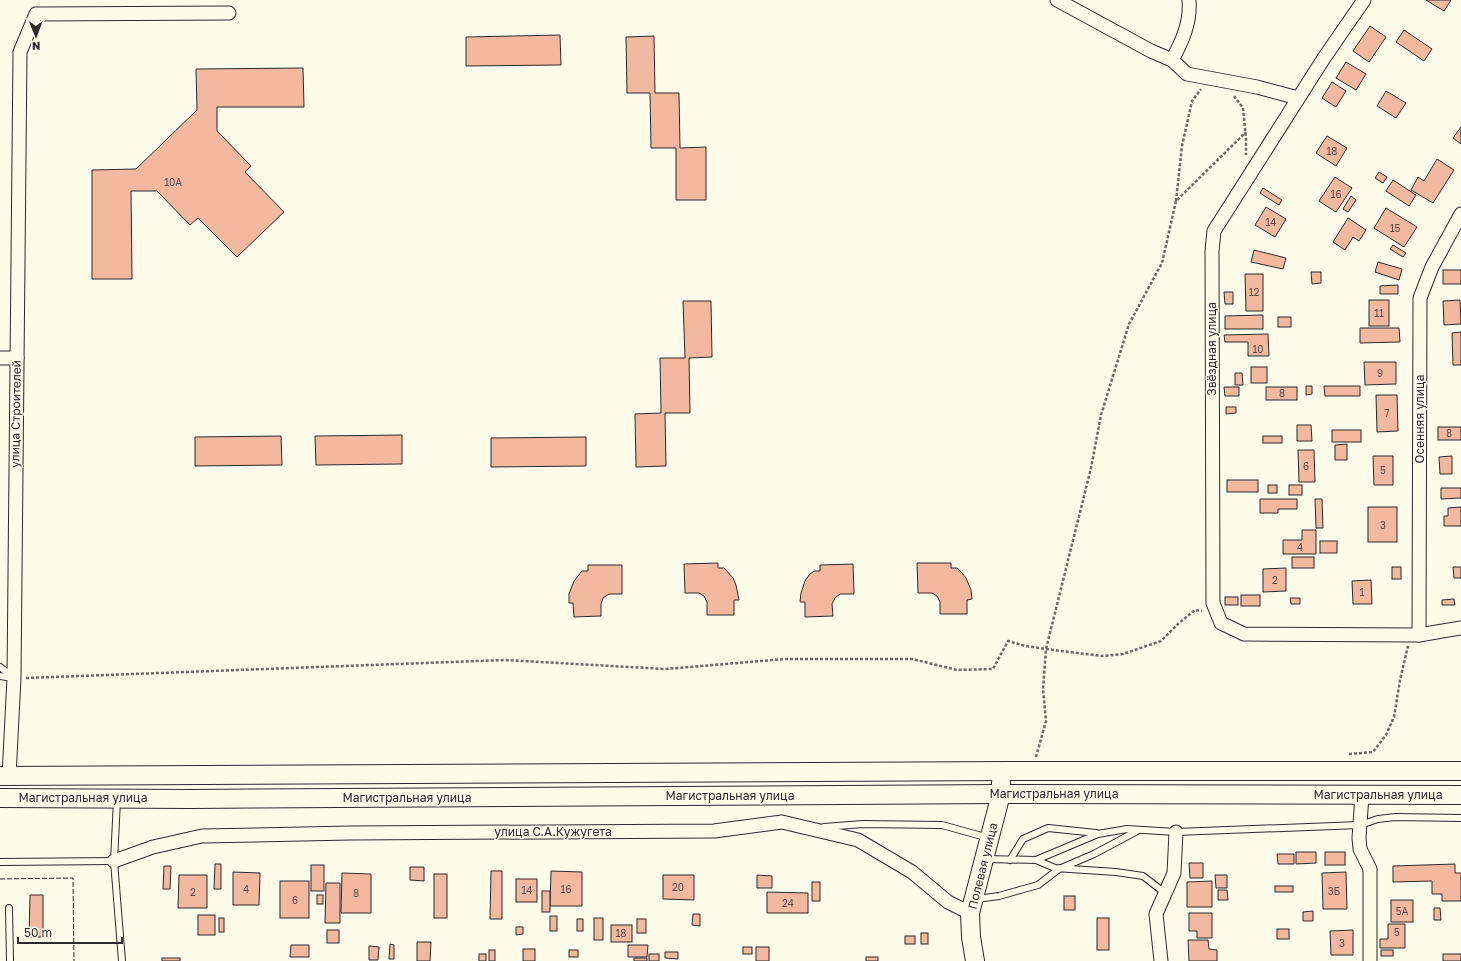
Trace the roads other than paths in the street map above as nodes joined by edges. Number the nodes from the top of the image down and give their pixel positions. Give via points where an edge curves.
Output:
1 (1056, 0) edge
2 (1189, 0) edge
3 (1364, 0) edge
4 (228, 14) dead end
5 (1172, 60) junction
6 (1298, 98) junction
7 (1461, 214) edge
8 (0, 358) edge
9 (17, 358) junction
10 (1461, 628) edge
11 (1415, 635) junction
12 (0, 667) edge
13 (0, 676) edge
14 (14, 678) junction
15 (1001, 771) junction
16 (1461, 771) edge
17 (5, 776) edge
18 (1001, 794) junction
19 (1362, 795) junction
20 (1461, 795) edge
21 (0, 798) edge
22 (117, 799) junction
23 (1461, 818) edge
24 (1360, 825) junction
25 (809, 829) junction
26 (1139, 830) junction
27 (1176, 832) junction
28 (1098, 834) junction
29 (990, 838) junction
30 (984, 859) junction
31 (1010, 860) junction
32 (1036, 860) junction
33 (114, 861) junction
34 (0, 862) edge
35 (1059, 869) junction
36 (1165, 893) junction
37 (972, 906) junction
38 (9, 908) dead end
39 (10, 961) edge
40 (122, 961) edge
41 (975, 961) edge
42 (1161, 961) edge
43 (1370, 961) edge

1 - 5 street
2 - 5 street via 1190,8 1183,39
3 - 6 street, Звёздная улица
4 - 9 street, улица Строителей via 36,14 20,52
5 - 6 street via 1187,74 1257,87
6 - 11 street, Звёздная улица via 1214,231 1213,603 1219,618 1244,634
7 - 11 street, Осенняя улица via 1432,267 1420,298
8 - 9 street
9 - 14 street, улица Строителей
10 - 11 street
12 - 14 lane
13 - 14 lane
14 - 17 street, улица Строителей
15 - 16 main road, Магистральная улица
15 - 17 main road, Магистральная улица
15 - 18 main road, Полевая улица
18 - 19 main road, Магистральная улица
18 - 22 main road, Магистральная улица
18 - 29 main road, Полевая улица
19 - 20 main road, Магистральная улица
19 - 24 street
21 - 22 main road, Магистральная улица
22 - 33 lane
23 - 24 lane via 1395,816
24 - 27 lane
24 - 43 street via 1360,849 1370,869
25 - 29 lane via 863,824 942,825
25 - 33 street, улица С.А.Кужугета via 782,822 714,831 202,836 153,847
25 - 37 street, улица С.А.Кужугета via 858,840 912,872 948,902
26 - 27 lane
26 - 28 lane via 1127,829
26 - 35 lane
27 - 36 street via 1174,873
28 - 31 lane via 1048,828 1023,839
28 - 32 lane
29 - 30 main road, Полевая улица
30 - 31 lane
30 - 37 main road, Полевая улица
31 - 32 lane
32 - 35 lane
33 - 34 lane
33 - 40 lane
35 - 36 lane via 1143,876
35 - 37 lane via 1038,885
36 - 42 street via 1156,914
37 - 41 main road, Полевая улица via 970,937
38 - 39 lane

